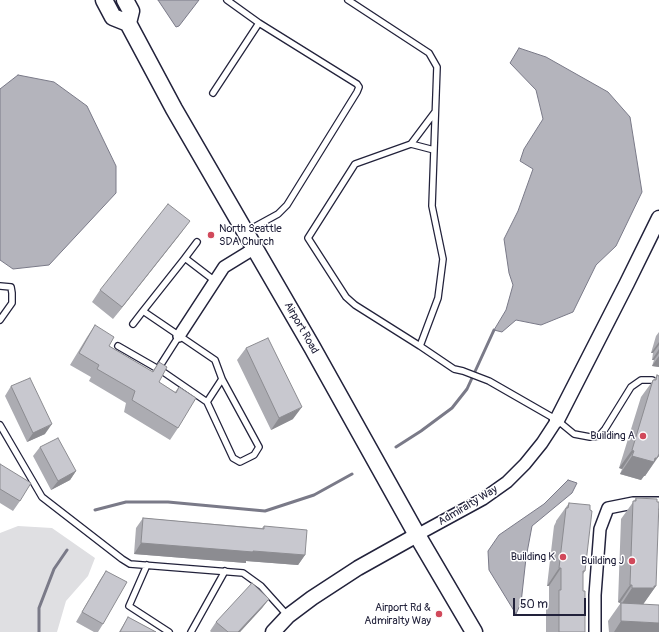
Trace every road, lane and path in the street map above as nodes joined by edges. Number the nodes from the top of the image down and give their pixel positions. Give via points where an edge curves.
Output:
1 (104, 0) edge
2 (125, 0) edge
3 (227, 0) edge
4 (348, 0) edge
5 (128, 23) junction
6 (259, 23) junction
7 (213, 93) dead end
8 (435, 112) junction
9 (411, 144) junction
10 (434, 150) junction
11 (659, 218) edge
12 (246, 232) junction
13 (197, 242) dead end
14 (255, 248) junction
15 (185, 258) junction
16 (214, 281) junction
17 (0, 286) edge
18 (143, 311) junction
19 (0, 320) edge
20 (133, 324) dead end
21 (179, 336) junction
22 (118, 346) dead end
23 (420, 346) junction
24 (158, 369) junction
25 (222, 379) junction
26 (659, 383) edge
27 (207, 402) junction
28 (557, 420) junction
29 (0, 426) edge
30 (659, 503) edge
31 (417, 535) junction
32 (148, 565) junction
33 (225, 571) junction
34 (288, 616) junction
35 (169, 632) edge
36 (192, 632) edge
37 (273, 632) edge
38 (474, 632) edge
39 (595, 632) edge

1 - 5 main road via 113,17
2 - 5 main road, Airport Road via 131,11
3 - 6 lane
4 - 8 lane via 429,53 437,67
5 - 12 main road, Airport Road via 178,116
6 - 7 lane
6 - 12 lane via 359,87 287,205 278,214
8 - 9 lane
8 - 10 lane
9 - 10 lane
9 - 23 lane via 355,164 308,238 346,297
10 - 23 lane via 432,206 444,259 438,298
11 - 28 street, Admiralty Way
12 - 14 main road, Airport Road
13 - 15 lane
14 - 16 street via 224,267
14 - 31 main road, Airport Road
15 - 16 lane
15 - 18 lane
16 - 21 street
17 - 19 lane via 11,288 12,293 12,303
18 - 20 lane
18 - 21 lane
21 - 24 lane
21 - 25 lane via 215,360
22 - 24 lane
23 - 28 lane via 454,369 489,381
24 - 27 lane
25 - 27 lane
25 - 27 lane via 259,447 254,455 240,462 233,458
26 - 28 lane via 641,380 630,387 599,436 574,434
28 - 31 street, Admiralty Way via 542,443 507,482 483,499
29 - 32 lane via 42,497 122,559 130,564
30 - 39 street via 633,503 608,508 600,529
31 - 34 street, Admiralty Way via 358,568
31 - 38 main road, Airport Road
32 - 33 lane
32 - 35 lane via 129,606
33 - 34 lane via 243,573 261,586
33 - 36 lane
34 - 37 street, Admiralty Way

